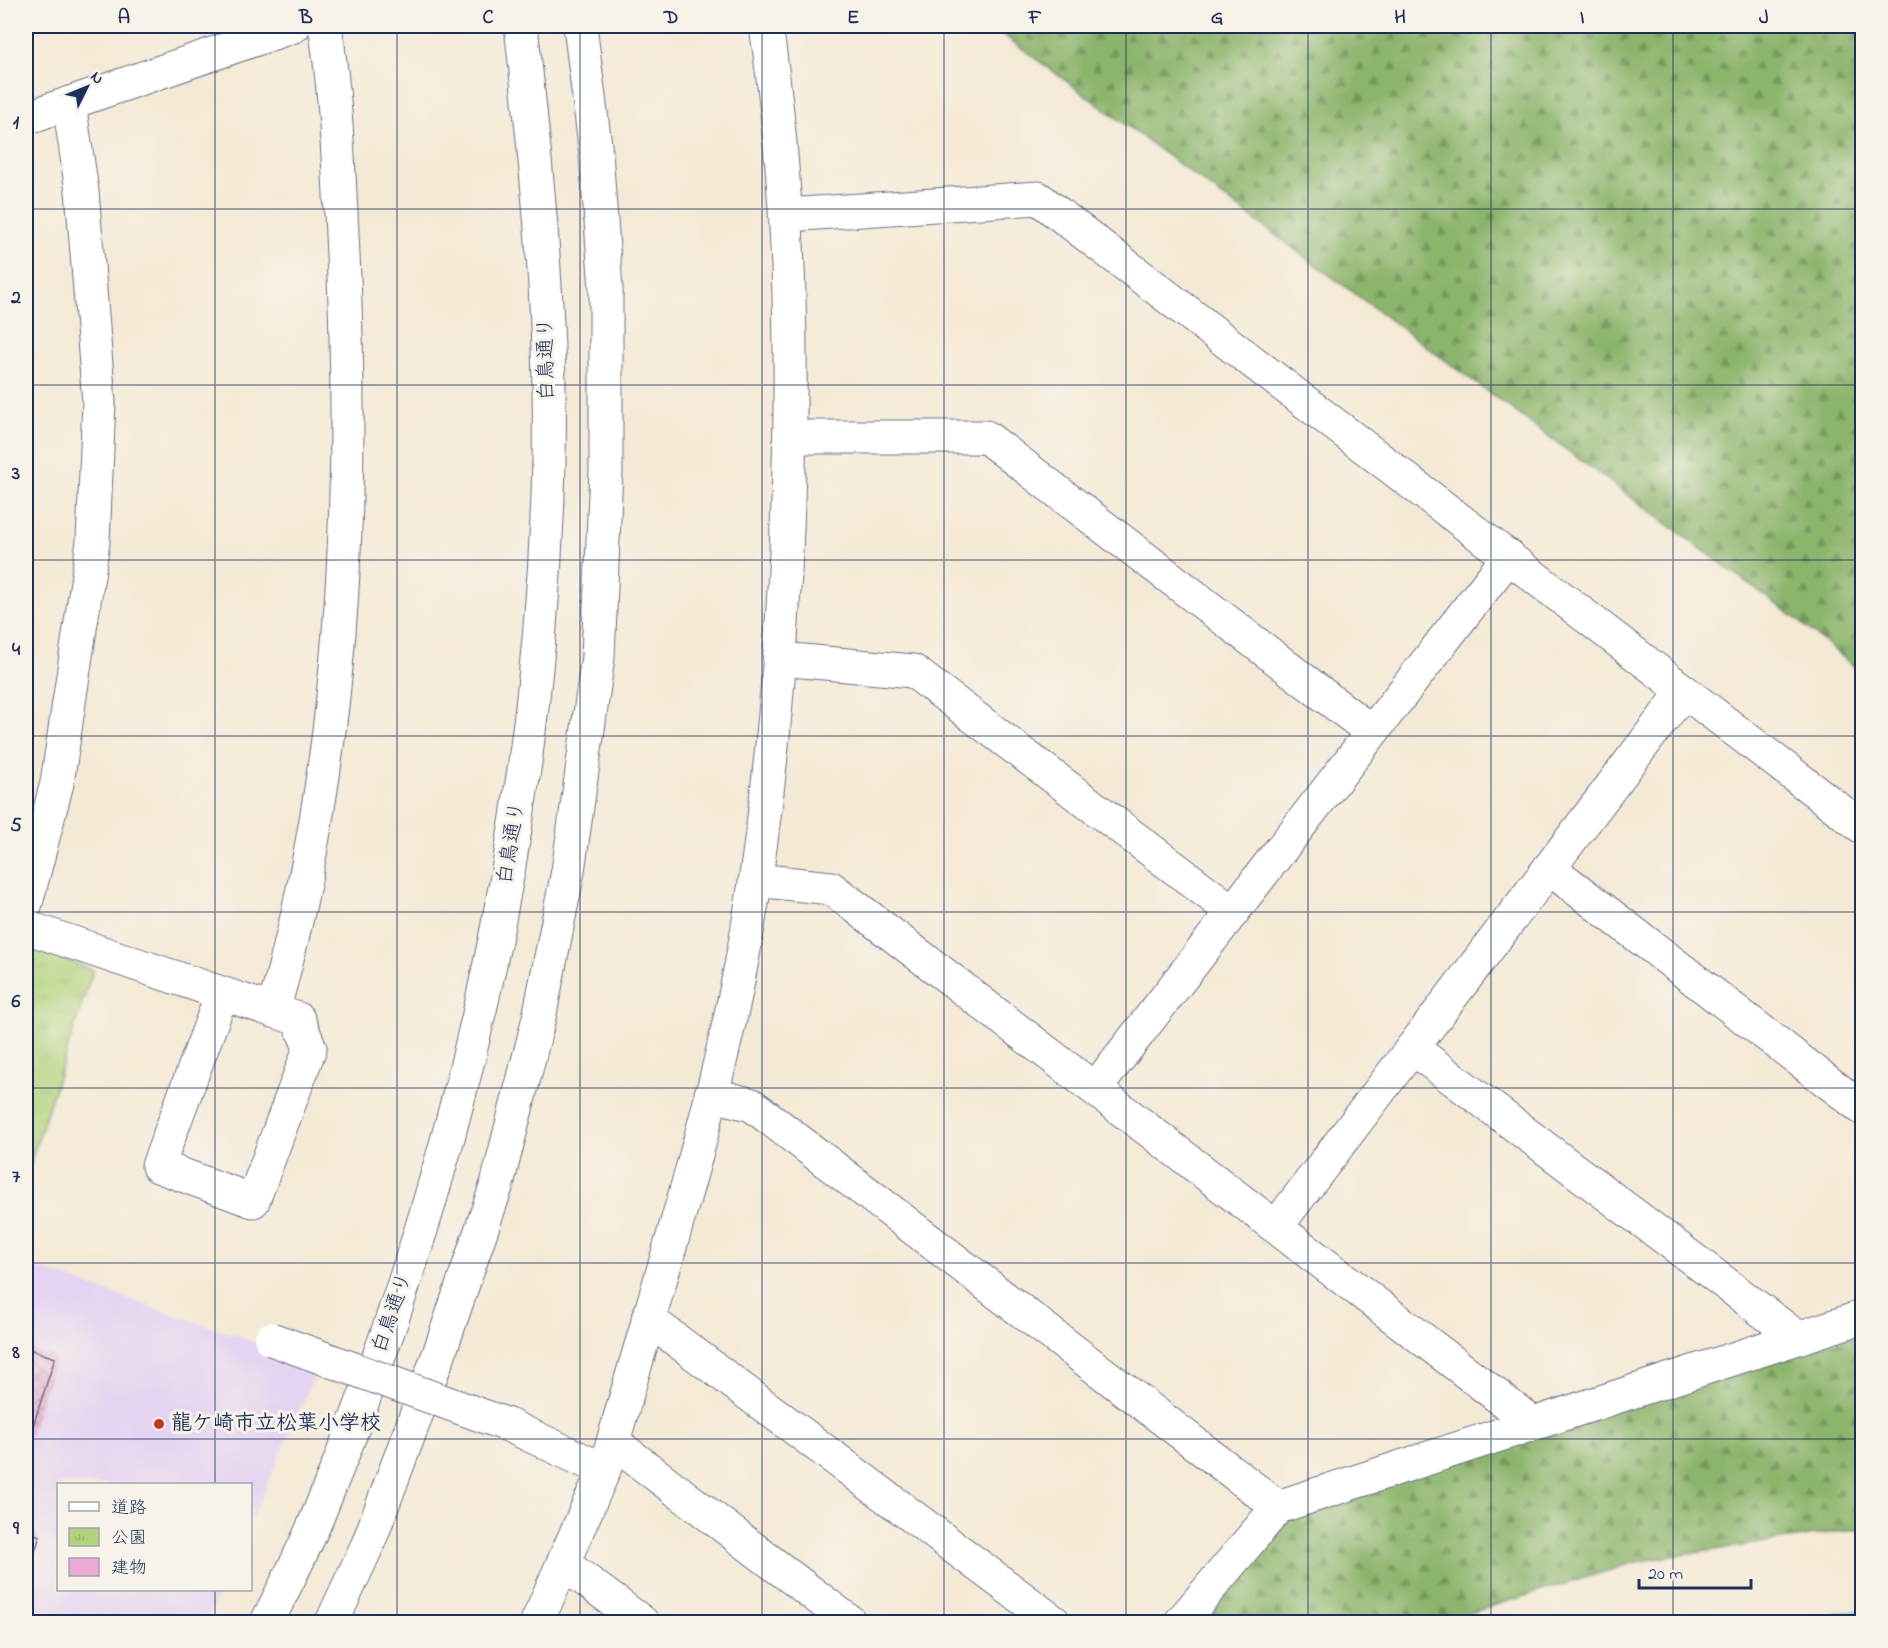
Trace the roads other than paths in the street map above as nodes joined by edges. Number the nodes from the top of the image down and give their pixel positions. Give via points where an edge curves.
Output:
1 (294, 26) edge
2 (325, 26) edge
3 (521, 26) edge
4 (580, 26) edge
5 (766, 26) edge
6 (69, 103) junction
7 (26, 118) edge
8 (787, 215) junction
9 (791, 436) junction
10 (1509, 556) junction
11 (781, 659) junction
12 (1684, 691) junction
13 (1372, 732) junction
14 (1863, 827) edge
15 (1549, 868) junction
16 (756, 880) junction
17 (26, 903) edge
18 (1233, 912) junction
19 (26, 927) edge
20 (222, 994) junction
21 (273, 1011) junction
22 (1412, 1048) junction
23 (1095, 1089) junction
24 (711, 1094) junction
25 (1863, 1108) edge
26 (1276, 1227) junction
27 (1863, 1317) edge
28 (648, 1319) junction
29 (1798, 1338) junction
30 (271, 1339) dead end
31 (1534, 1424) junction
32 (608, 1456) junction
33 (1278, 1507) junction
34 (564, 1564) junction
35 (267, 1623) edge
36 (332, 1623) edge
37 (537, 1623) edge
38 (642, 1623) edge
39 (850, 1623) edge
40 (1054, 1623) edge
41 (1181, 1623) edge

1 - 6 street
2 - 21 street via 335,94 347,335 338,637 328,746 294,938
3 - 35 street, 白鳥通り via 546,288 549,461 538,645 513,850 482,1008 441,1170 386,1335 316,1520
4 - 36 street via 597,153 606,289 606,470 598,657 568,871 539,1018 497,1184 368,1544
5 - 8 street
6 - 7 street
6 - 17 street via 82,191 99,402 93,542 57,783
8 - 9 street
8 - 10 street via 1038,198
9 - 11 street
9 - 13 street via 986,437
10 - 12 street
10 - 13 street
11 - 16 street
11 - 18 street via 913,671
12 - 14 street
12 - 15 street
13 - 18 street
15 - 22 street
15 - 25 street
16 - 23 street via 831,888
16 - 24 street via 735,996
18 - 23 street
19 - 20 street
20 - 21 street
20 - 21 street via 158,1166 253,1201 310,1048 298,1019
22 - 26 street
22 - 29 street
23 - 26 street
24 - 28 street
24 - 33 street via 752,1105
26 - 31 street
27 - 29 street
28 - 32 street
28 - 40 street
29 - 31 street
30 - 32 street, bridge via 508,1425
31 - 33 street
32 - 34 street
32 - 39 street
33 - 41 street
34 - 37 street
34 - 38 street

